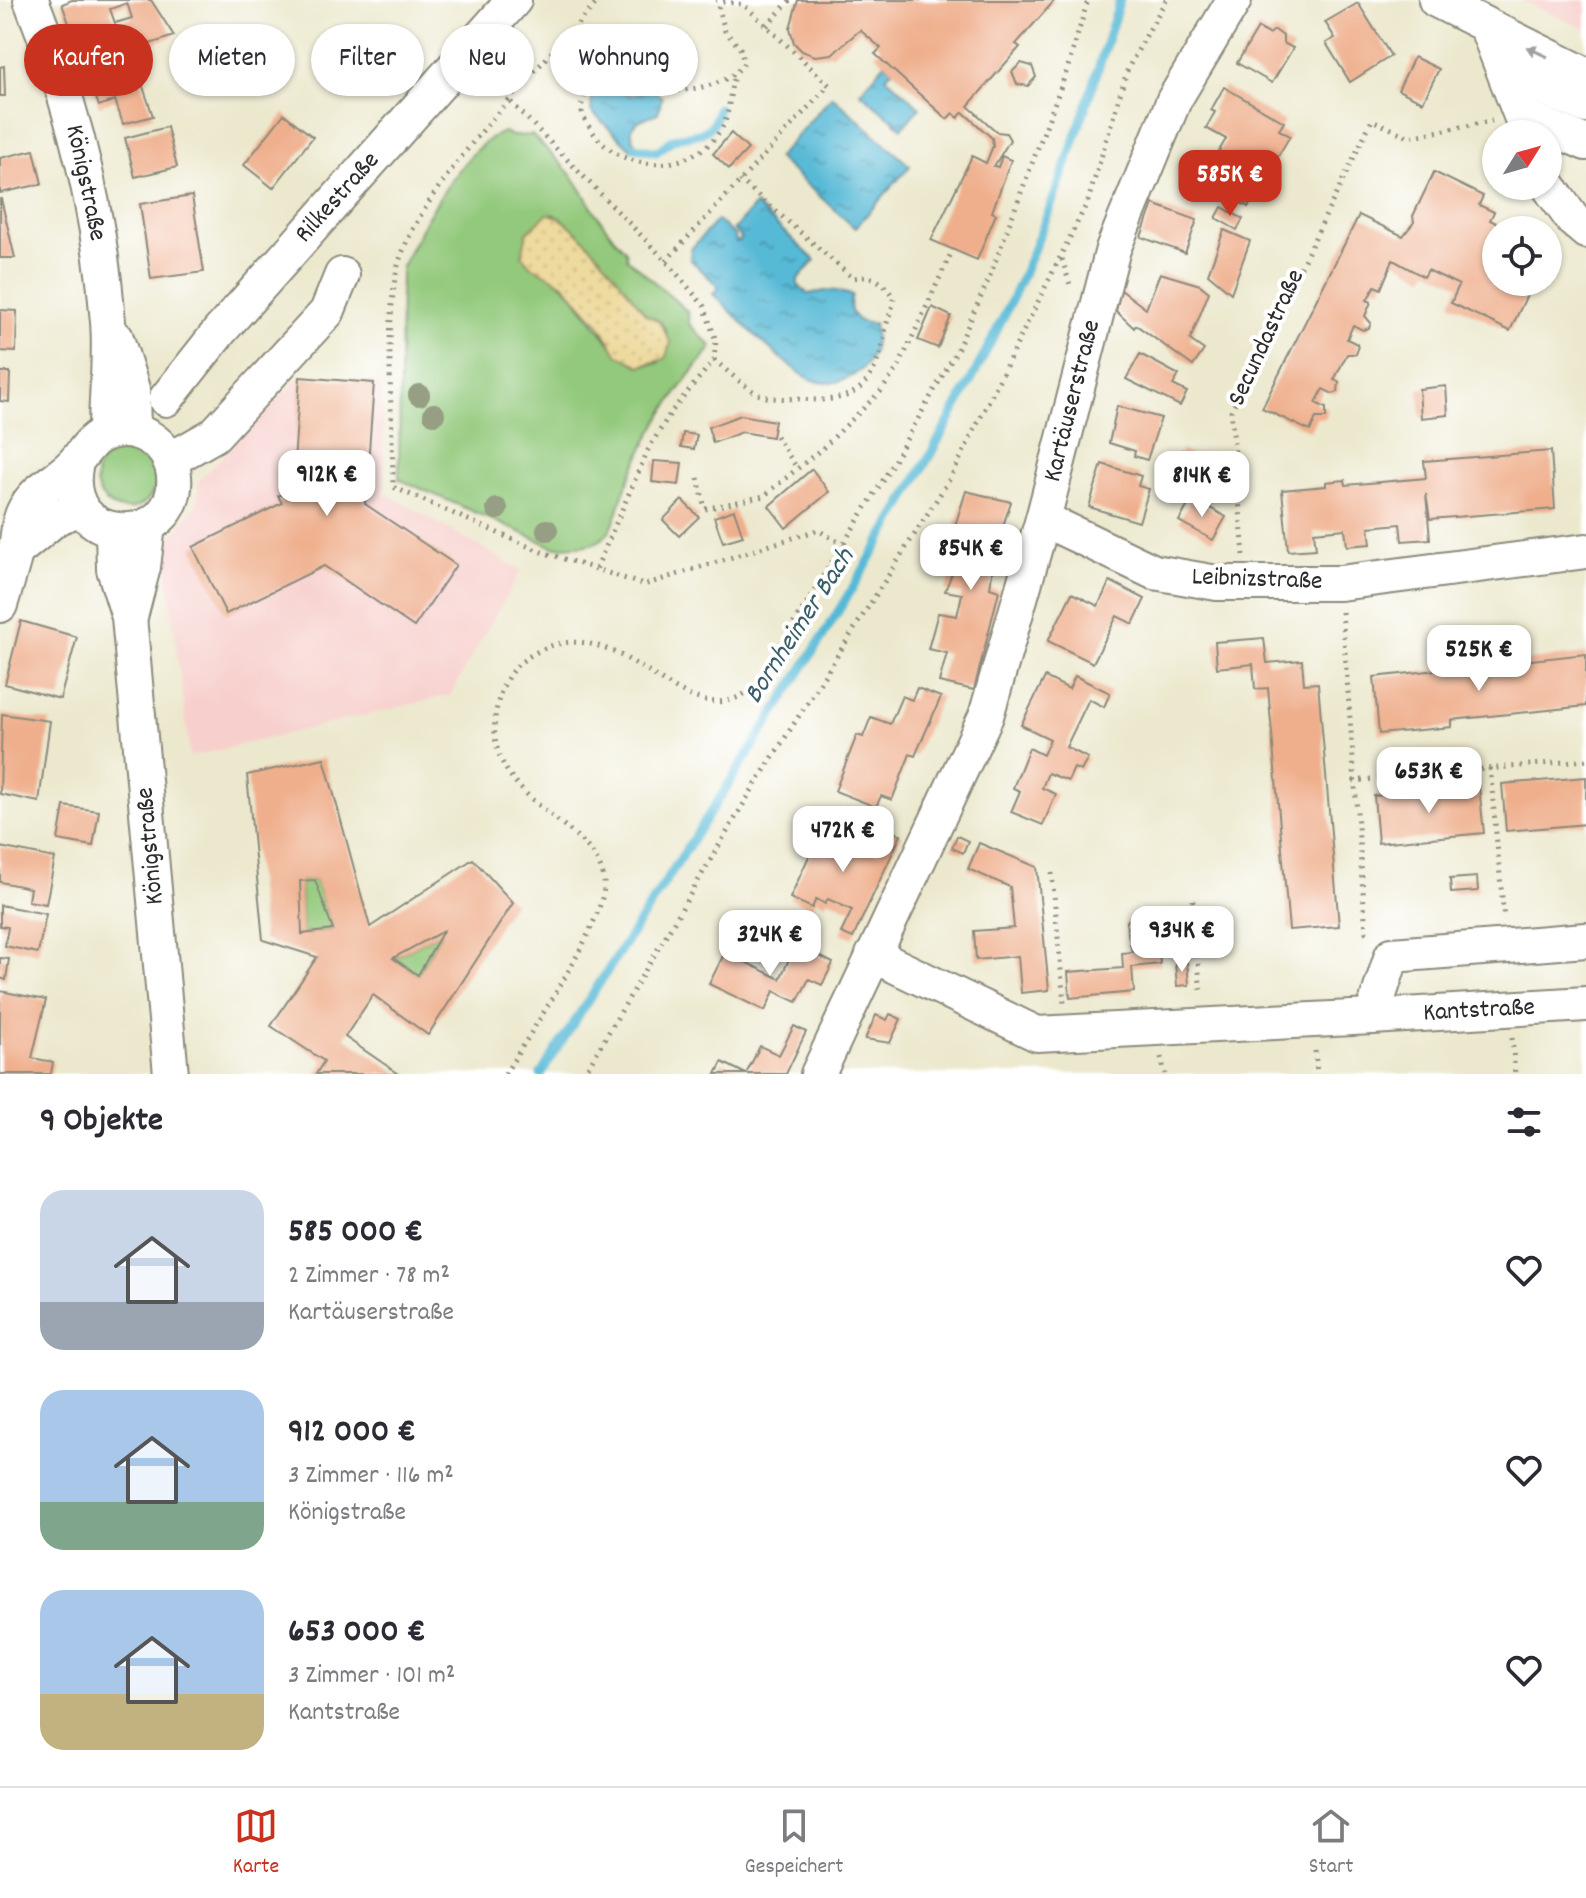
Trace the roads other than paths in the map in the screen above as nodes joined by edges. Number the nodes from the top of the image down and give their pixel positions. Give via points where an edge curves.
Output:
1 (31, 0) edge
2 (514, 0) edge
3 (1234, 0) edge
4 (1436, 0) edge
5 (1487, 28) junction
6 (1507, 72) junction
7 (1586, 75) edge
8 (1586, 106) edge
9 (1524, 120) edge
10 (1562, 136) edge
11 (1586, 143) edge
12 (1559, 200) edge
13 (1586, 231) edge
14 (342, 275) dead end
15 (166, 399) dead end
16 (119, 432) junction
17 (170, 460) junction
18 (76, 462) junction
19 (80, 508) junction
20 (1043, 519) junction
21 (148, 525) junction
22 (113, 531) junction
23 (16, 551) junction
24 (1586, 551) edge
25 (0, 605) edge
26 (129, 617) junction
27 (1586, 940) edge
28 (873, 955) junction
29 (1586, 1004) edge
30 (1372, 1017) junction
31 (171, 1074) edge
32 (818, 1074) edge

1 - 16 street, Königstraße via 71,112 95,214 109,324 132,389
2 - 15 street, Rilkestraße via 219,332
3 - 20 street, Kartäuserstraße via 1174,100 1113,249
4 - 5 street
5 - 6 street
7 -> 5 street
6 - 8 street
6 - 9 street
10 - 11 street
12 - 13 street
14 - 17 street via 327,312 214,435
16 - 17 street via 155,441
16 - 18 street via 93,440
17 - 21 street via 173,490 168,504
18 - 19 street via 72,478
18 - 23 street via 28,503 19,521
19 - 22 street
19 - 23 street via 56,518
20 - 24 street, Leibnizstraße via 1154,572 1217,583 1340,583
20 - 28 street, Kartäuserstraße via 986,716
21 - 22 street
21 - 26 street, Königstraße
22 - 26 street, Königstraße via 114,569
23 - 25 street
26 - 31 street, Königstraße
27 - 30 street via 1392,955
28 - 30 street, Kantstraße via 1037,1034
28 - 32 street, Kartäuserstraße
29 - 30 street, Kantstraße

